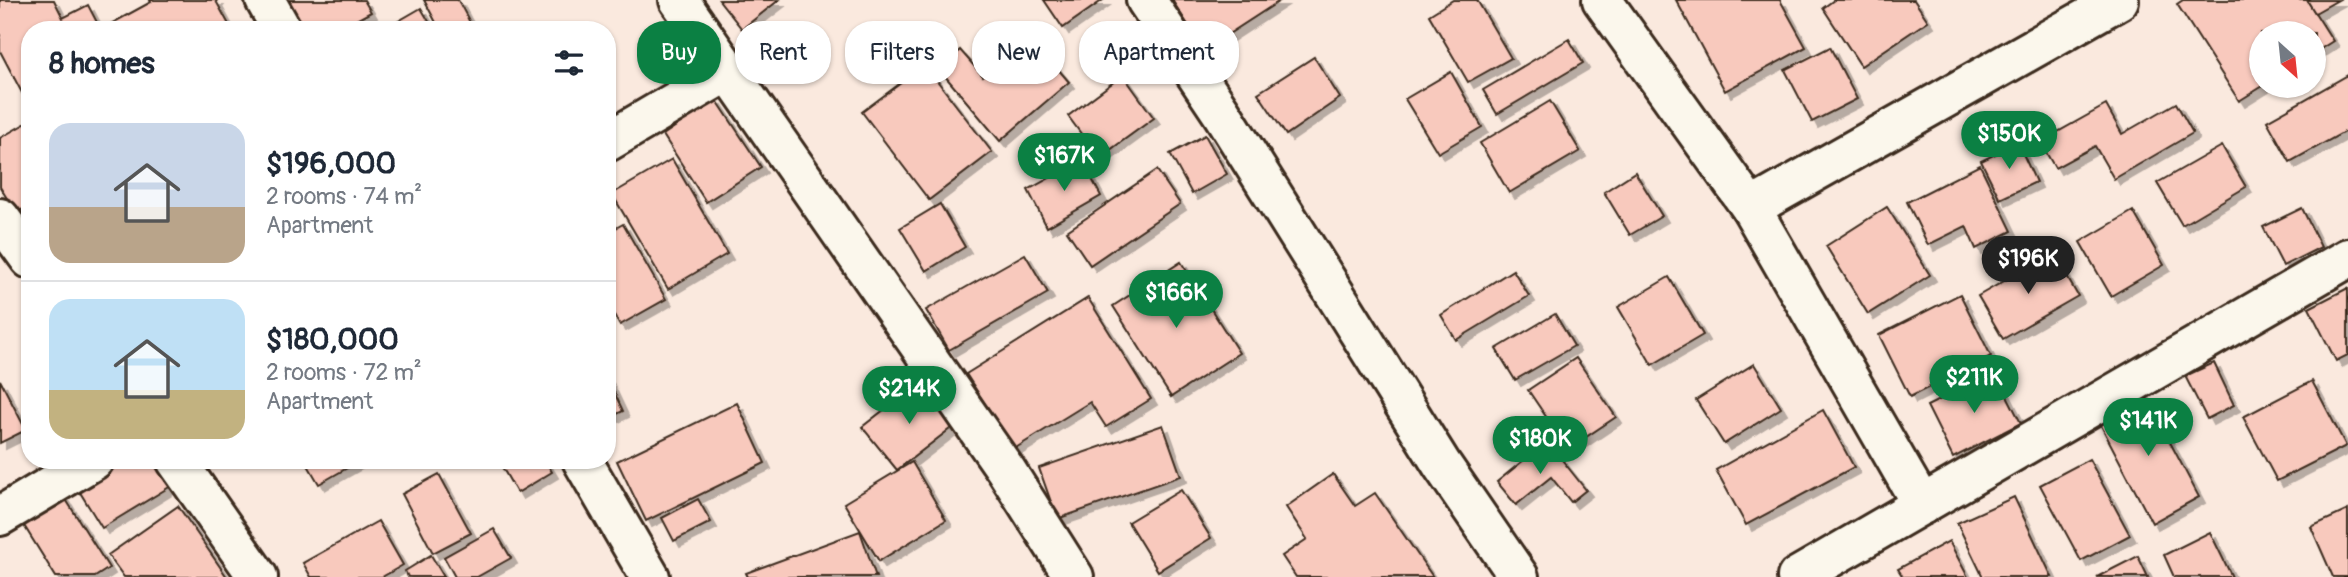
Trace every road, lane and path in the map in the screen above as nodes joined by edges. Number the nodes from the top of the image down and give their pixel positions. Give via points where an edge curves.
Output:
1 (265, 0) edge
2 (679, 0) edge
3 (1146, 0) edge
4 (1602, 0) edge
5 (2119, 0) edge
6 (277, 21) edge
7 (728, 71) junction
8 (616, 137) edge
9 (1751, 208) junction
10 (0, 218) edge
11 (21, 247) edge
12 (2348, 258) edge
13 (79, 469) edge
14 (182, 469) edge
15 (587, 469) edge
16 (1922, 505) junction
17 (0, 516) edge
18 (258, 577) edge
19 (650, 577) edge
20 (1074, 577) edge
21 (1519, 577) edge
22 (1797, 577) edge

1 - 6 street
2 - 7 street
3 - 21 street via 1412,419
4 - 9 street
5 - 9 street
7 - 8 street
7 - 20 street via 1006,470
9 - 16 street
10 - 11 street
12 - 16 street
13 - 17 street
14 - 18 street
15 - 19 street
16 - 22 street

